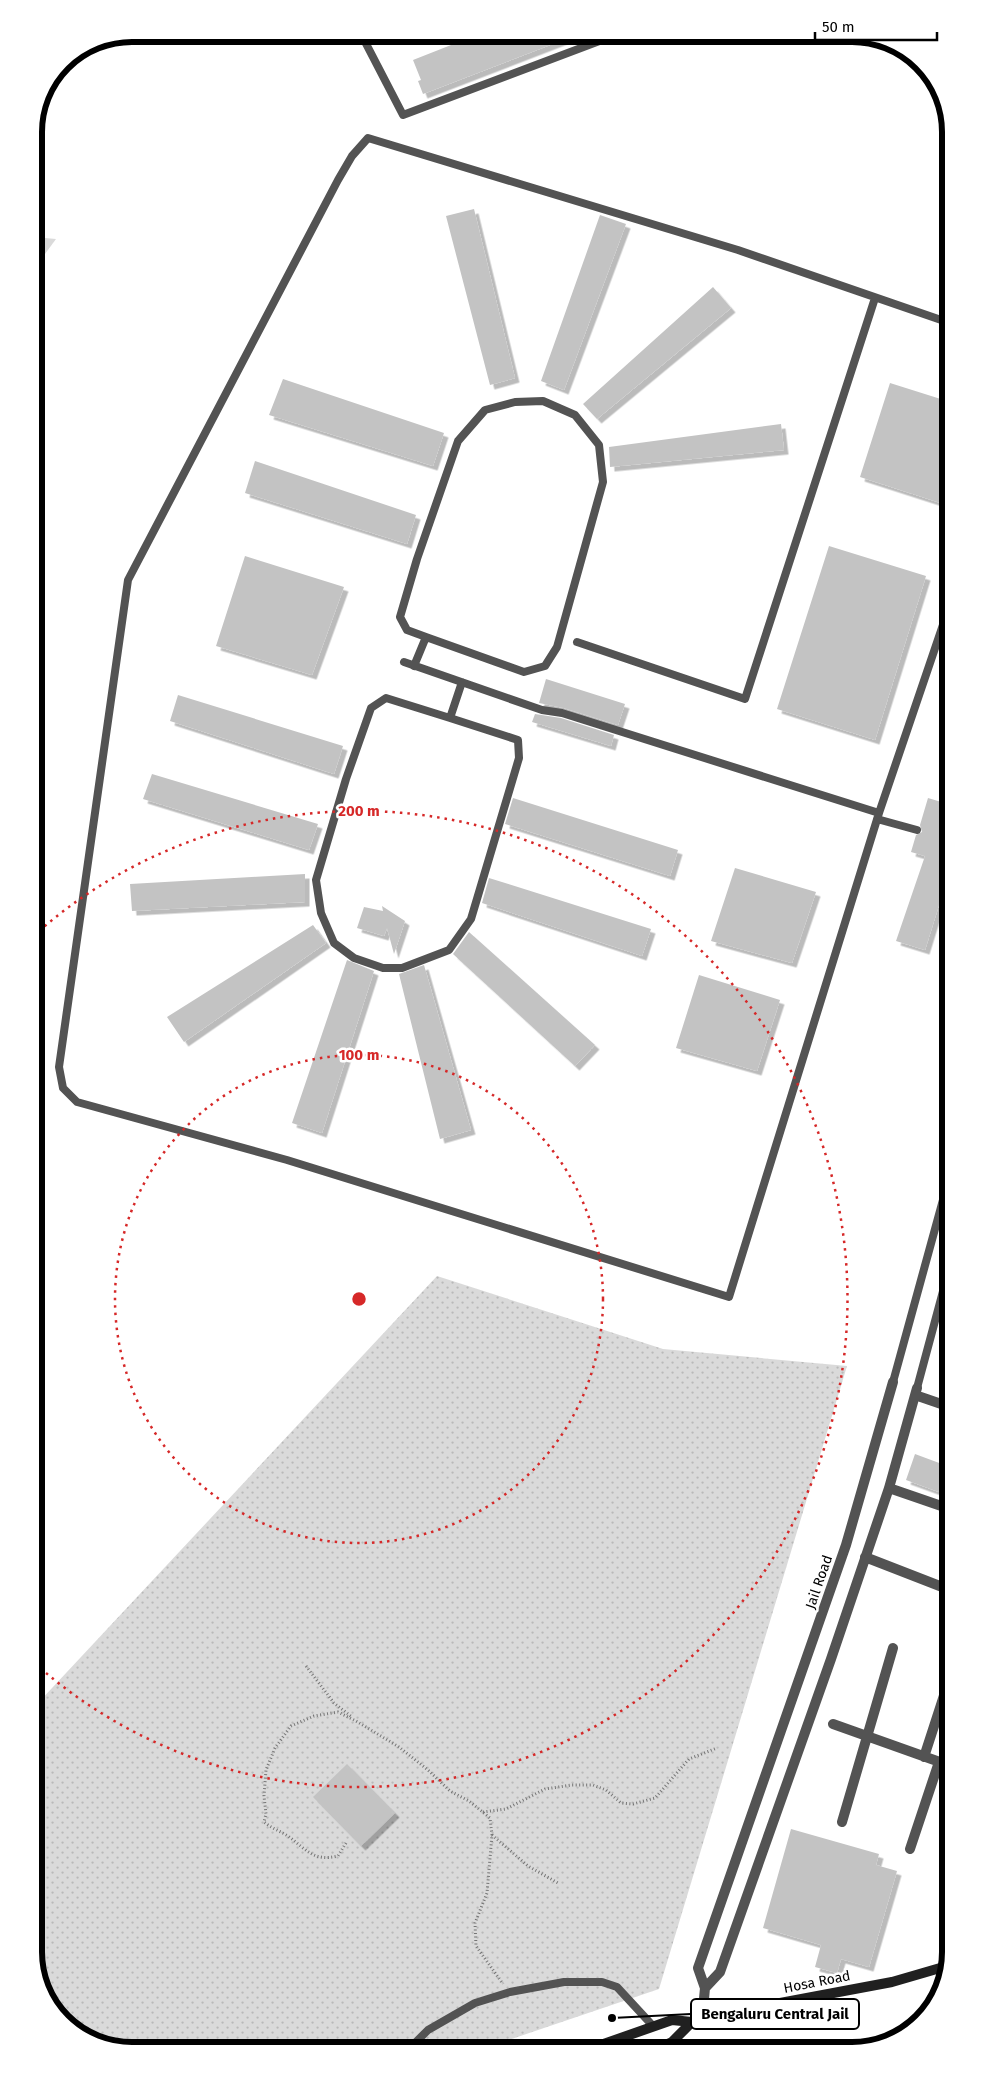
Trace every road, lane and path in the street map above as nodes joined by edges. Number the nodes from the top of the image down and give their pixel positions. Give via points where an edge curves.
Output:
1 (366, 42) edge
2 (595, 43) edge
3 (875, 298) junction
4 (942, 321) edge
5 (942, 628) edge
6 (426, 637) junction
7 (577, 642) dead end
8 (404, 662) dead end
9 (414, 666) junction
10 (462, 682) junction
11 (450, 718) junction
12 (878, 816) junction
13 (917, 830) dead end
14 (942, 1204) edge
15 (942, 1295) edge
16 (893, 1382) joint
17 (916, 1391) junction
18 (942, 1403) edge
19 (889, 1488) junction
20 (942, 1505) edge
21 (865, 1557) junction
22 (942, 1587) edge
23 (894, 1648) dead end
24 (306, 1666) dead end
25 (942, 1701) edge
26 (356, 1721) junction
27 (833, 1724) dead end
28 (867, 1736) junction
29 (717, 1748) dead end
30 (924, 1756) junction
31 (939, 1762) junction
32 (942, 1763) edge
33 (482, 1812) junction
34 (842, 1822) dead end
35 (492, 1835) junction
36 (346, 1843) dead end
37 (910, 1849) dead end
38 (558, 1883) dead end
39 (941, 1968) edge
40 (705, 1988) junction
41 (510, 1992) junction
42 (697, 2021) junction
43 (653, 2026) junction
44 (417, 2041) edge
45 (610, 2042) edge
46 (672, 2042) edge

1 - 2 lane via 403,116
3 - 4 lane
3 - 7 lane via 745,699
3 - 12 lane via 730,248 368,138 352,156 338,180 128,580 59,1067 63,1088 77,1102 286,1160 729,1297
5 - 12 lane
6 - 6 lane via 407,630 400,617 458,442 485,410 514,402 543,401 575,415 599,445 603,482 557,647 545,666 524,672
6 - 9 lane
8 - 9 lane
9 - 10 lane
10 - 11 lane
10 - 12 lane
11 - 11 lane via 518,740 518,758 471,920 448,950 402,968 383,968 354,958 334,943 321,913 316,880 371,708 386,698
12 - 13 lane
14 - 16 lane, Jail Road
15 - 17 lane
16 - 40 street, Jail Road via 846,1545 698,1968
17 - 18 street
17 - 19 street
19 - 20 street
19 - 21 street
21 - 22 street
21 - 40 street via 720,1972
23 - 28 street
24 - 26 path via 334,1703
25 - 30 street
26 - 33 path via 399,1747 450,1792
26 - 36 path via 338,1712 314,1716 290,1726 275,1748 266,1770 264,1822 307,1852 325,1859 338,1856
27 - 28 street
28 - 30 street
28 - 34 street
29 - 33 path via 689,1759 655,1798 633,1804 621,1803 606,1790 593,1785 572,1785 545,1789 506,1809
30 - 31 street
31 - 32 street
31 - 37 street
33 - 35 path via 490,1818
35 - 38 path via 528,1866
35 - 41 path via 487,1893 476,1923 476,1946
39 - 42 main road, Hosa Road via 892,1982
40 - 42 street, Jail Road
41 - 43 lane via 564,1982 602,1982 617,1987
41 - 44 lane via 475,2003 428,2030
42 - 43 main road, Hosa Road via 672,2020
42 - 46 main road, Hosa Road
43 - 45 main road, Hosa Road

